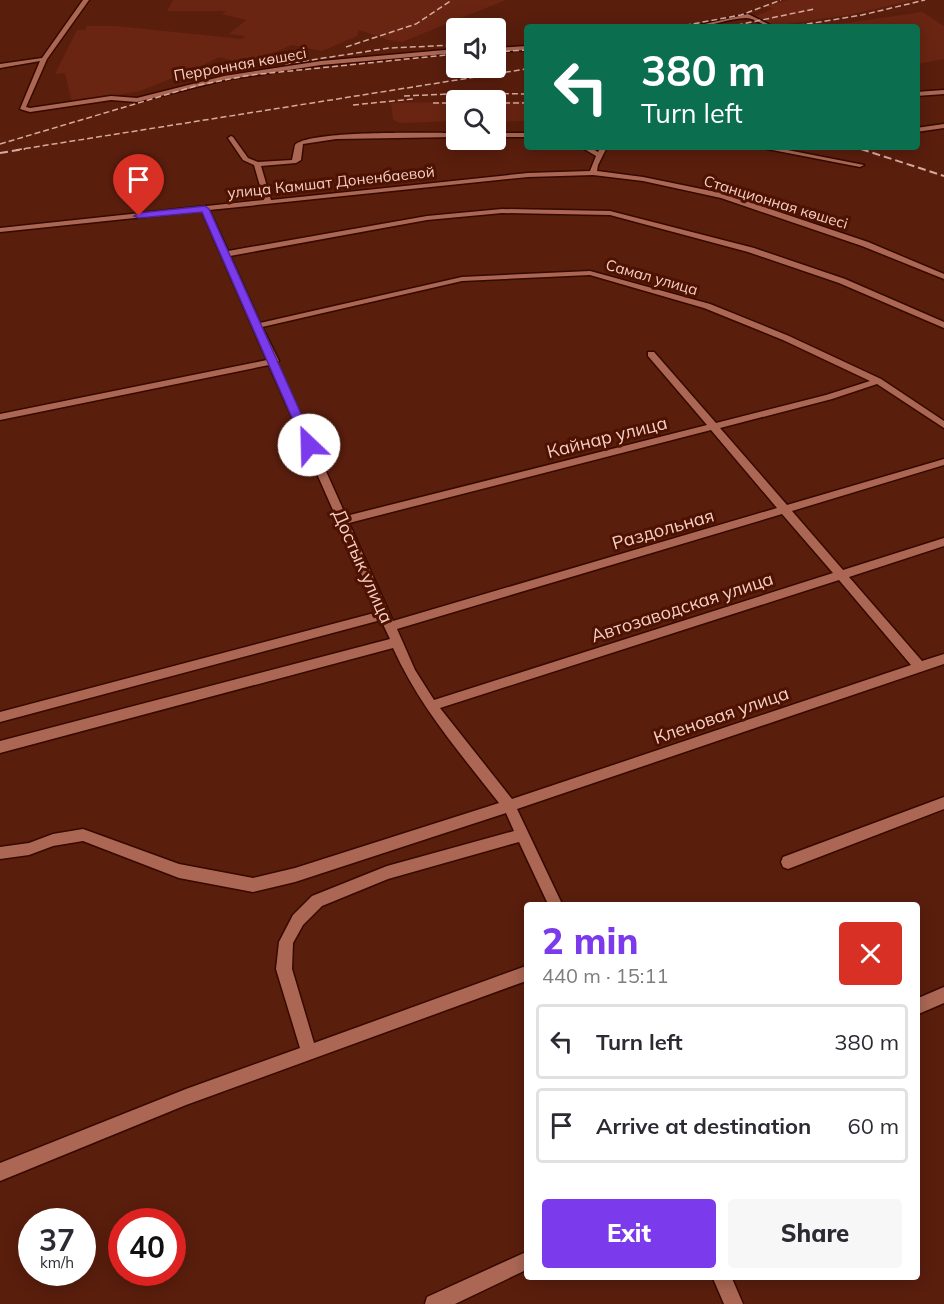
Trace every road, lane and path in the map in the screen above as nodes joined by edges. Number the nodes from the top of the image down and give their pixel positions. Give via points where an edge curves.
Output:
1 (86, 0) edge
2 (709, 24) edge
3 (765, 24) edge
4 (524, 48) edge
5 (506, 49) edge
6 (446, 52) edge
7 (44, 59) junction
8 (0, 66) edge
9 (944, 92) edge
10 (920, 94) edge
11 (944, 126) edge
12 (920, 129) edge
13 (446, 135) edge
14 (506, 135) edge
15 (524, 135) edge
16 (231, 138) dead end
17 (590, 150) edge
18 (602, 150) edge
19 (777, 150) edge
20 (599, 155) junction
21 (257, 164) junction
22 (860, 165) dead end
23 (593, 173) junction
24 (268, 202) junction
25 (205, 209) junction
26 (0, 230) edge
27 (225, 254) junction
28 (944, 277) edge
29 (944, 325) edge
30 (256, 326) junction
31 (651, 354) dead end
32 (274, 361) junction
33 (878, 381) junction
34 (0, 417) edge
35 (944, 424) edge
36 (713, 427) junction
37 (944, 462) edge
38 (785, 510) junction
39 (343, 520) junction
40 (944, 542) edge
41 (841, 575) junction
42 (388, 621) junction
43 (397, 642) junction
44 (944, 659) edge
45 (920, 667) junction
46 (431, 706) junction
47 (0, 717) edge
48 (0, 747) edge
49 (944, 803) edge
50 (509, 806) junction
51 (522, 835) junction
52 (0, 853) edge
53 (788, 862) dead end
54 (554, 902) edge
55 (524, 975) edge
56 (944, 995) edge
57 (920, 1004) edge
58 (309, 1052) junction
59 (0, 1172) edge
60 (524, 1262) edge
61 (723, 1280) edge
62 (434, 1304) edge
63 (734, 1304) edge

1 - 7 street
2 - 3 street via 748,16
4 - 5 street
6 - 7 street, Перронная көшесі via 321,63 224,78 136,100 111,98 21,108
7 - 8 street
9 - 10 street
11 - 12 street
13 - 21 street via 336,137 301,142 294,162
14 - 15 street
16 - 21 street via 245,159
17 - 20 street
18 - 20 street
19 - 22 street
20 - 23 street
21 - 24 street
23 - 24 street, улица Камшат Доненбаевой via 528,175
23 - 28 street, Станционная көшесі via 723,196 865,244
24 - 25 street, улица Камшат Доненбаевой
25 - 26 street, улица Камшат Доненбаевой
25 - 27 street, Достык улица
27 - 29 street via 428,218 502,211 610,213 751,250 842,280
27 - 30 street, Достык улица
30 - 32 street, Достык улица
30 - 33 street, Самал улица via 462,279 590,273 707,306
31 - 36 street
32 - 34 street
32 - 39 street, Достык улица
33 - 35 street, Самал улица
33 - 36 street, Кайнар улица
36 - 38 street
36 - 39 street, Кайнар улица
37 - 38 street, Раздольная
38 - 41 street
38 - 42 street, Раздольная
39 - 42 street, Достык улица
40 - 41 street, Автозаводская улица
41 - 45 street
41 - 46 street, Автозаводская улица
42 - 43 street, Достык улица
42 - 47 street, Раздольная
43 - 46 street, Достык улица
43 - 48 street
44 - 45 street, Кленовая улица
45 - 50 street, Кленовая улица
46 - 50 street, Достык улица
49 - 53 street
50 - 51 street, Достык улица
50 - 52 street, Кленовая улица via 253,885 179,870 83,835
51 - 54 street, Достык улица
51 - 58 street via 387,873 317,901 298,920 286,942 284,969
55 - 58 street
56 - 57 street
58 - 59 street
60 - 62 street
61 - 63 street

